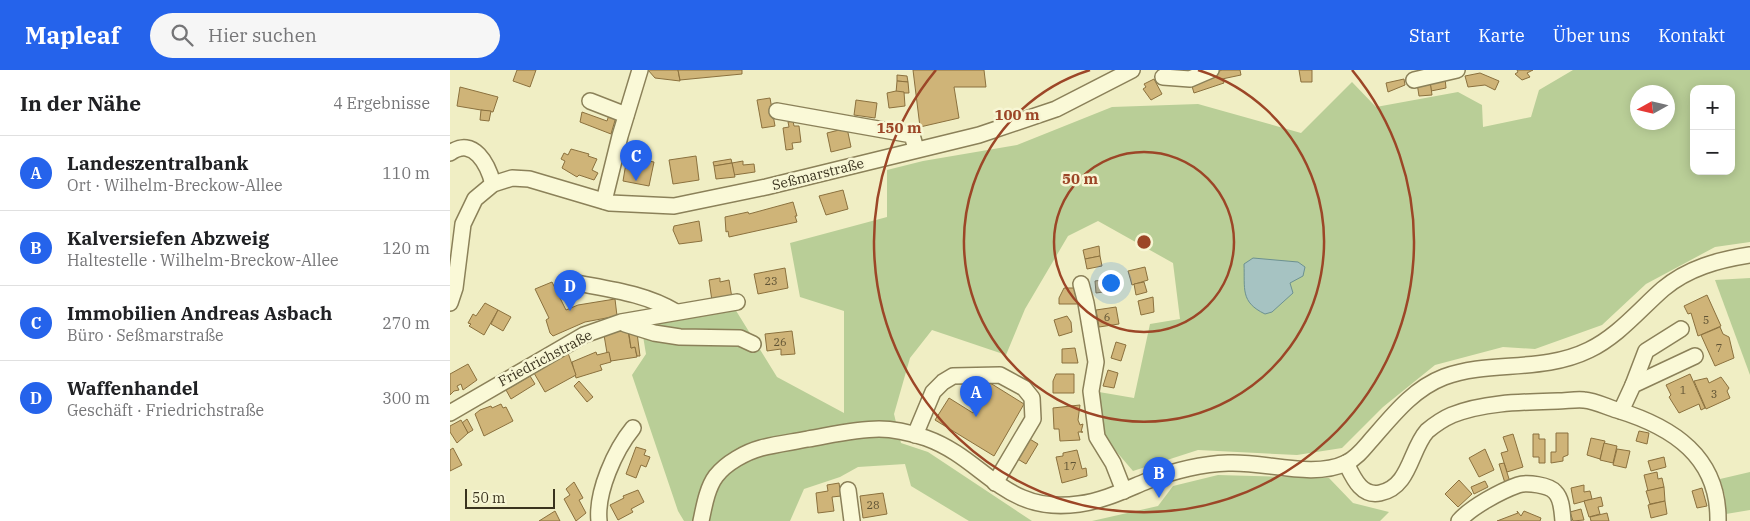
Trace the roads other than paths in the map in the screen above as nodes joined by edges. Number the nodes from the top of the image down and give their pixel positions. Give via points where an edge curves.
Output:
1 (640, 70) edge
2 (1132, 70) edge
3 (1212, 70) edge
4 (1457, 70) edge
5 (1164, 78) dead end
6 (1414, 80) dead end
7 (590, 101) dead end
8 (777, 111) dead end
9 (626, 115) junction
10 (916, 149) junction
11 (450, 153) edge
12 (493, 184) junction
13 (604, 201) junction
14 (1750, 255) edge
15 (572, 282) dead end
16 (1080, 284) dead end
17 (737, 302) dead end
18 (450, 304) edge
19 (676, 312) junction
20 (621, 322) junction
21 (1681, 329) dead end
22 (753, 344) dead end
23 (1695, 356) dead end
24 (1633, 385) junction
25 (1620, 411) junction
26 (450, 413) edge
27 (633, 428) dead end
28 (915, 435) junction
29 (1346, 463) junction
30 (995, 483) junction
31 (848, 490) dead end
32 (1124, 491) junction
33 (599, 521) edge
34 (700, 521) edge
35 (852, 521) edge
36 (1459, 521) edge
37 (1563, 521) edge
38 (1718, 521) edge

1 - 9 street
2 - 10 street, Seßmarstraße via 1056,109 979,134
3 - 5 street via 1190,80
4 - 6 street
7 - 9 street
8 - 10 street via 912,135
9 - 13 street
10 - 13 street, Seßmarstraße via 674,206
11 - 12 street via 456,148 469,148 481,155
12 - 13 street, Seßmarstraße via 512,178 529,179
12 - 18 street via 475,199 463,224
14 - 29 street via 1717,260 1685,274 1590,350 1558,362 1445,377 1424,387 1405,402 1360,453
15 - 19 street via 641,296
16 - 32 street via 1096,362 1091,391 1097,437 1113,462
17 - 19 street, Friedrichstraße
19 - 20 street, Friedrichstraße
20 - 22 street via 654,333 740,338
20 - 26 street, Friedrichstraße via 584,335
21 - 24 street via 1646,351
23 - 24 street
24 - 25 street
25 - 29 street via 1585,400 1476,408 1450,415 1427,432 1395,486 1379,493 1365,491
25 - 38 street via 1640,417 1672,434 1700,457 1713,482
27 - 33 street via 613,457 598,510
28 - 30 street via 946,447
28 - 30 street via 933,392 953,376 1000,375 1024,388 1032,398 1033,418
28 - 34 street via 879,429 760,448 737,459 716,476
29 - 32 street via 1314,469 1230,462 1186,468
30 - 32 street via 1022,499 1054,507 1096,501
31 - 35 street
36 - 37 street via 1477,506 1520,484 1554,490 1560,498

